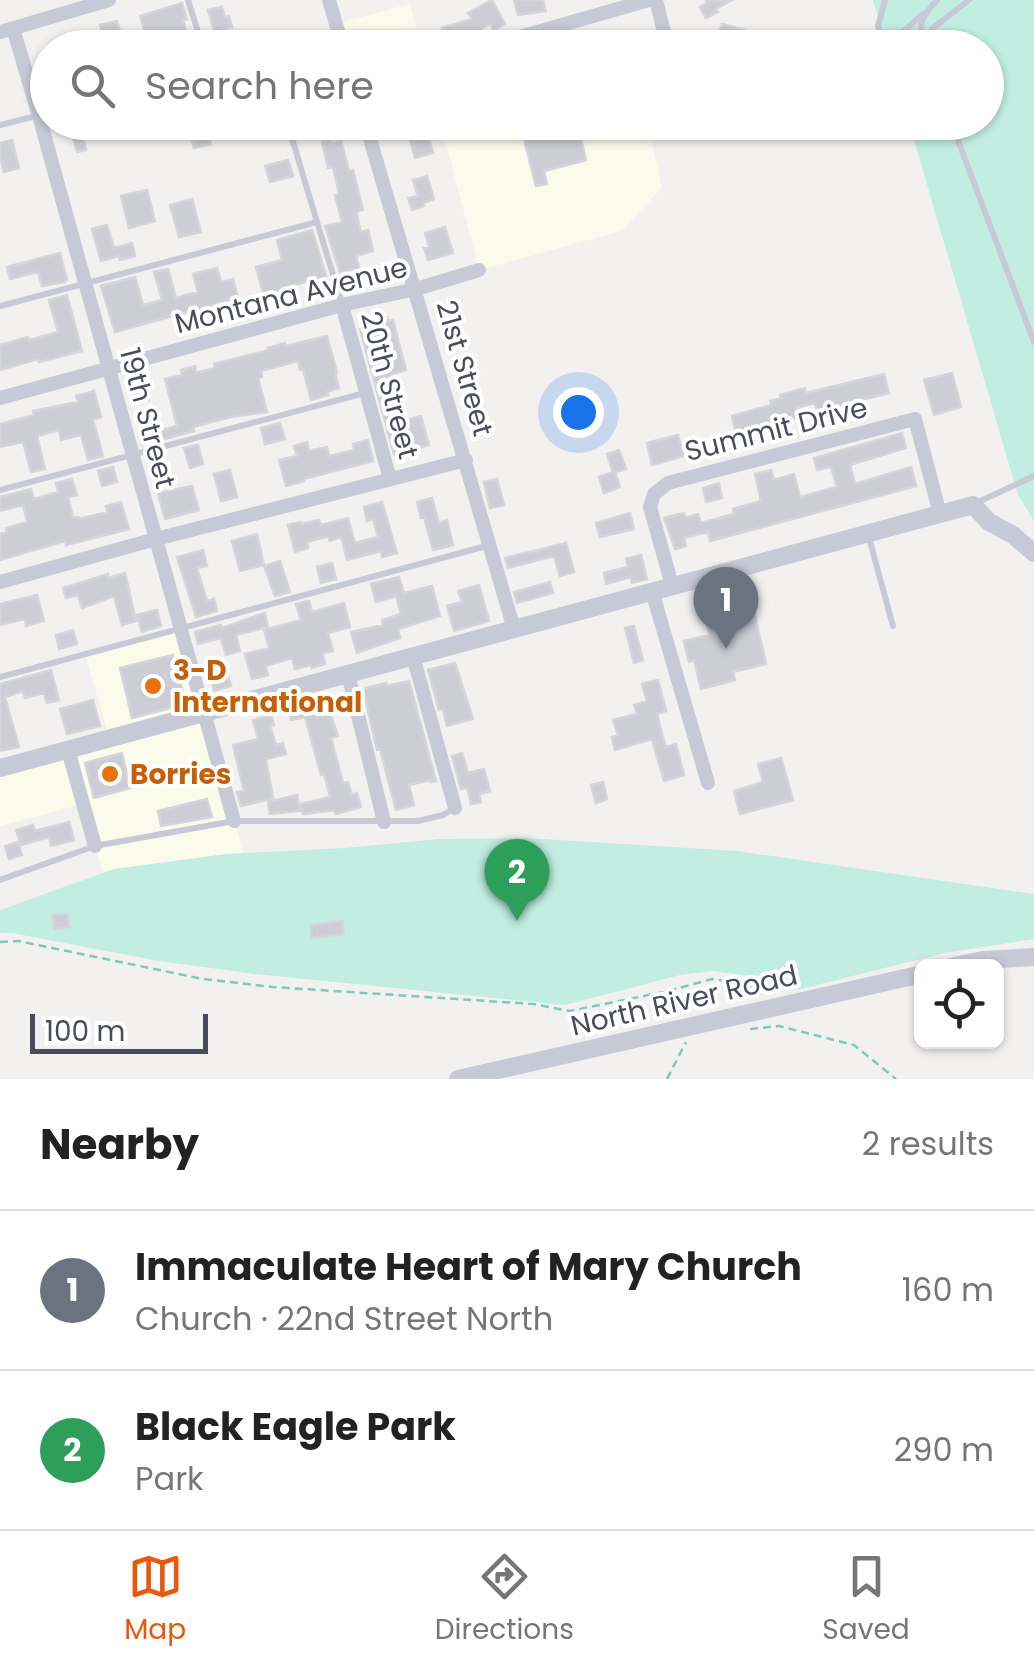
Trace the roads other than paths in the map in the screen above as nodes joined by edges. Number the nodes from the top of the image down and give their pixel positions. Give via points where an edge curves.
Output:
1 (109, 0) edge
2 (188, 0) edge
3 (329, 0) edge
4 (653, 0) edge
5 (885, 0) edge
6 (938, 0) edge
7 (969, 0) edge
8 (923, 14) junction
9 (6, 30) edge
10 (197, 30) edge
11 (338, 30) edge
12 (545, 30) edge
13 (663, 30) edge
14 (880, 30) edge
15 (906, 30) edge
16 (921, 30) edge
17 (932, 30) edge
18 (30, 84) edge
19 (30, 117) edge
20 (0, 125) edge
21 (49, 140) edge
22 (293, 140) edge
23 (371, 140) edge
24 (958, 140) edge
25 (317, 222) junction
26 (480, 270) dead end
27 (85, 285) junction
28 (416, 289) junction
29 (342, 305) junction
30 (0, 306) edge
31 (1034, 342) edge
32 (109, 368) junction
33 (366, 393) junction
34 (0, 398) edge
35 (132, 454) junction
36 (466, 460) junction
37 (1034, 476) edge
38 (390, 479) junction
39 (0, 490) edge
40 (973, 505) junction
41 (940, 514) junction
42 (867, 533) junction
43 (156, 539) junction
44 (490, 545) junction
45 (1034, 553) edge
46 (0, 582) edge
47 (672, 585) junction
48 (652, 592) junction
49 (893, 626) dead end
50 (181, 627) junction
51 (514, 629) junction
52 (413, 656) junction
53 (348, 674) junction
54 (0, 677) edge
55 (205, 712) junction
56 (68, 750) junction
57 (0, 768) edge
58 (708, 783) dead end
59 (455, 808) joint
60 (234, 821) junction
61 (384, 822) junction
62 (96, 846) junction
63 (0, 880) edge
64 (1034, 957) edge
65 (1000, 959) edge
66 (914, 976) edge
67 (458, 1079) edge

1 - 9 street
2 - 10 lane
3 - 11 street
4 - 12 street
4 - 13 street
5 - 14 lane
6 - 8 lane
7 - 17 lane
8 - 15 lane
8 - 16 lane
9 - 18 street, 19th Street
19 - 20 lane
21 - 27 street, 19th Street
22 - 25 lane
23 - 28 street, 21st Street
24 - 31 lane
25 - 27 lane
25 - 29 lane
26 - 28 street, Montana Avenue
27 - 30 lane
27 - 32 street, 19th Street
28 - 29 street, Montana Avenue
28 - 36 street, 21st Street
29 - 32 street, Montana Avenue
29 - 33 street, 20th Street
32 - 34 street, Montana Avenue
32 - 35 street, 19th Street
33 - 35 lane
33 - 38 street, 20th Street
35 - 39 lane
35 - 43 street, 19th Street
36 - 38 street
36 - 44 street, 21st Street
37 - 40 lane
38 - 43 street
40 - 41 street
40 - 45 street
41 - 42 street
41 - 47 street, Summit Drive via 915,419 668,483 650,507
42 - 47 street
42 - 49 lane
43 - 46 street
43 - 50 street, 19th Street
44 - 50 lane
44 - 51 street, 21st Street
47 - 48 street
48 - 51 street
48 - 58 street
50 - 54 lane
50 - 55 street, 19th Street
51 - 52 street
52 - 53 street
52 - 59 street
53 - 55 street
53 - 61 street
55 - 56 street
55 - 60 street, 19th Street
56 - 57 street
56 - 62 street
59 - 61 lane via 418,822
60 - 61 lane
60 - 62 lane
62 - 63 lane
64 - 65 street
66 - 67 street, North River Road

